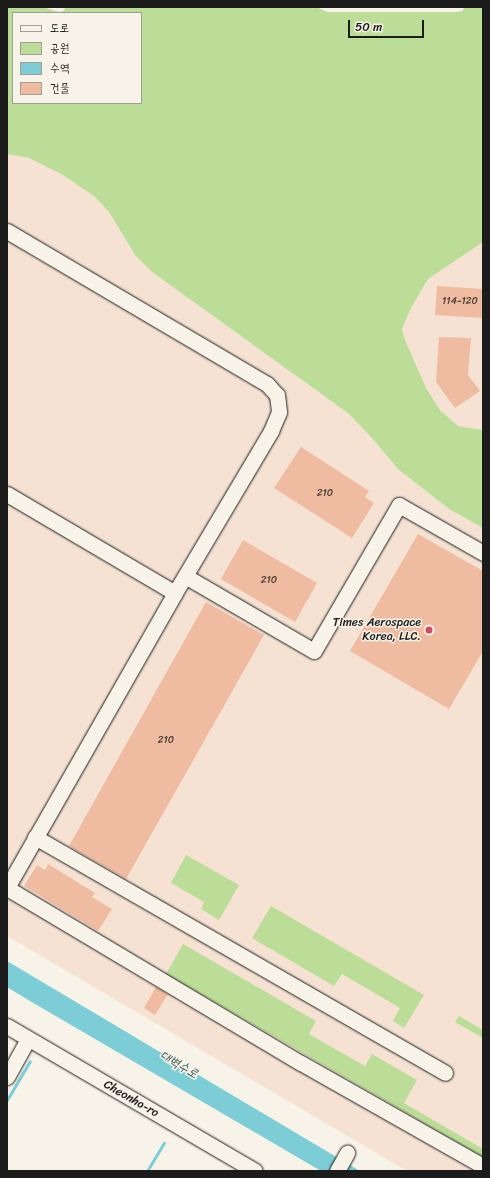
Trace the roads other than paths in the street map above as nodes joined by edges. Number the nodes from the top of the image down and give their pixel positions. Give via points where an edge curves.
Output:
1 (7, 231) edge
2 (7, 494) edge
3 (483, 553) edge
4 (186, 576) junction
5 (175, 593) junction
6 (35, 838) junction
7 (7, 888) edge
8 (7, 1026) edge
9 (28, 1039) junction
10 (445, 1073) dead end
11 (7, 1077) edge
12 (347, 1154) dead end
13 (483, 1166) edge
14 (254, 1171) edge
15 (337, 1171) edge

1 - 4 street via 274,389 279,412 271,431
2 - 5 street
3 - 4 street via 399,505 314,651
4 - 5 street
5 - 6 street
6 - 7 street
6 - 10 street
7 - 13 street via 301,1063
8 - 9 street, Cheonho-ro
9 - 11 street
9 - 14 street, Cheonho-ro
12 - 15 street

